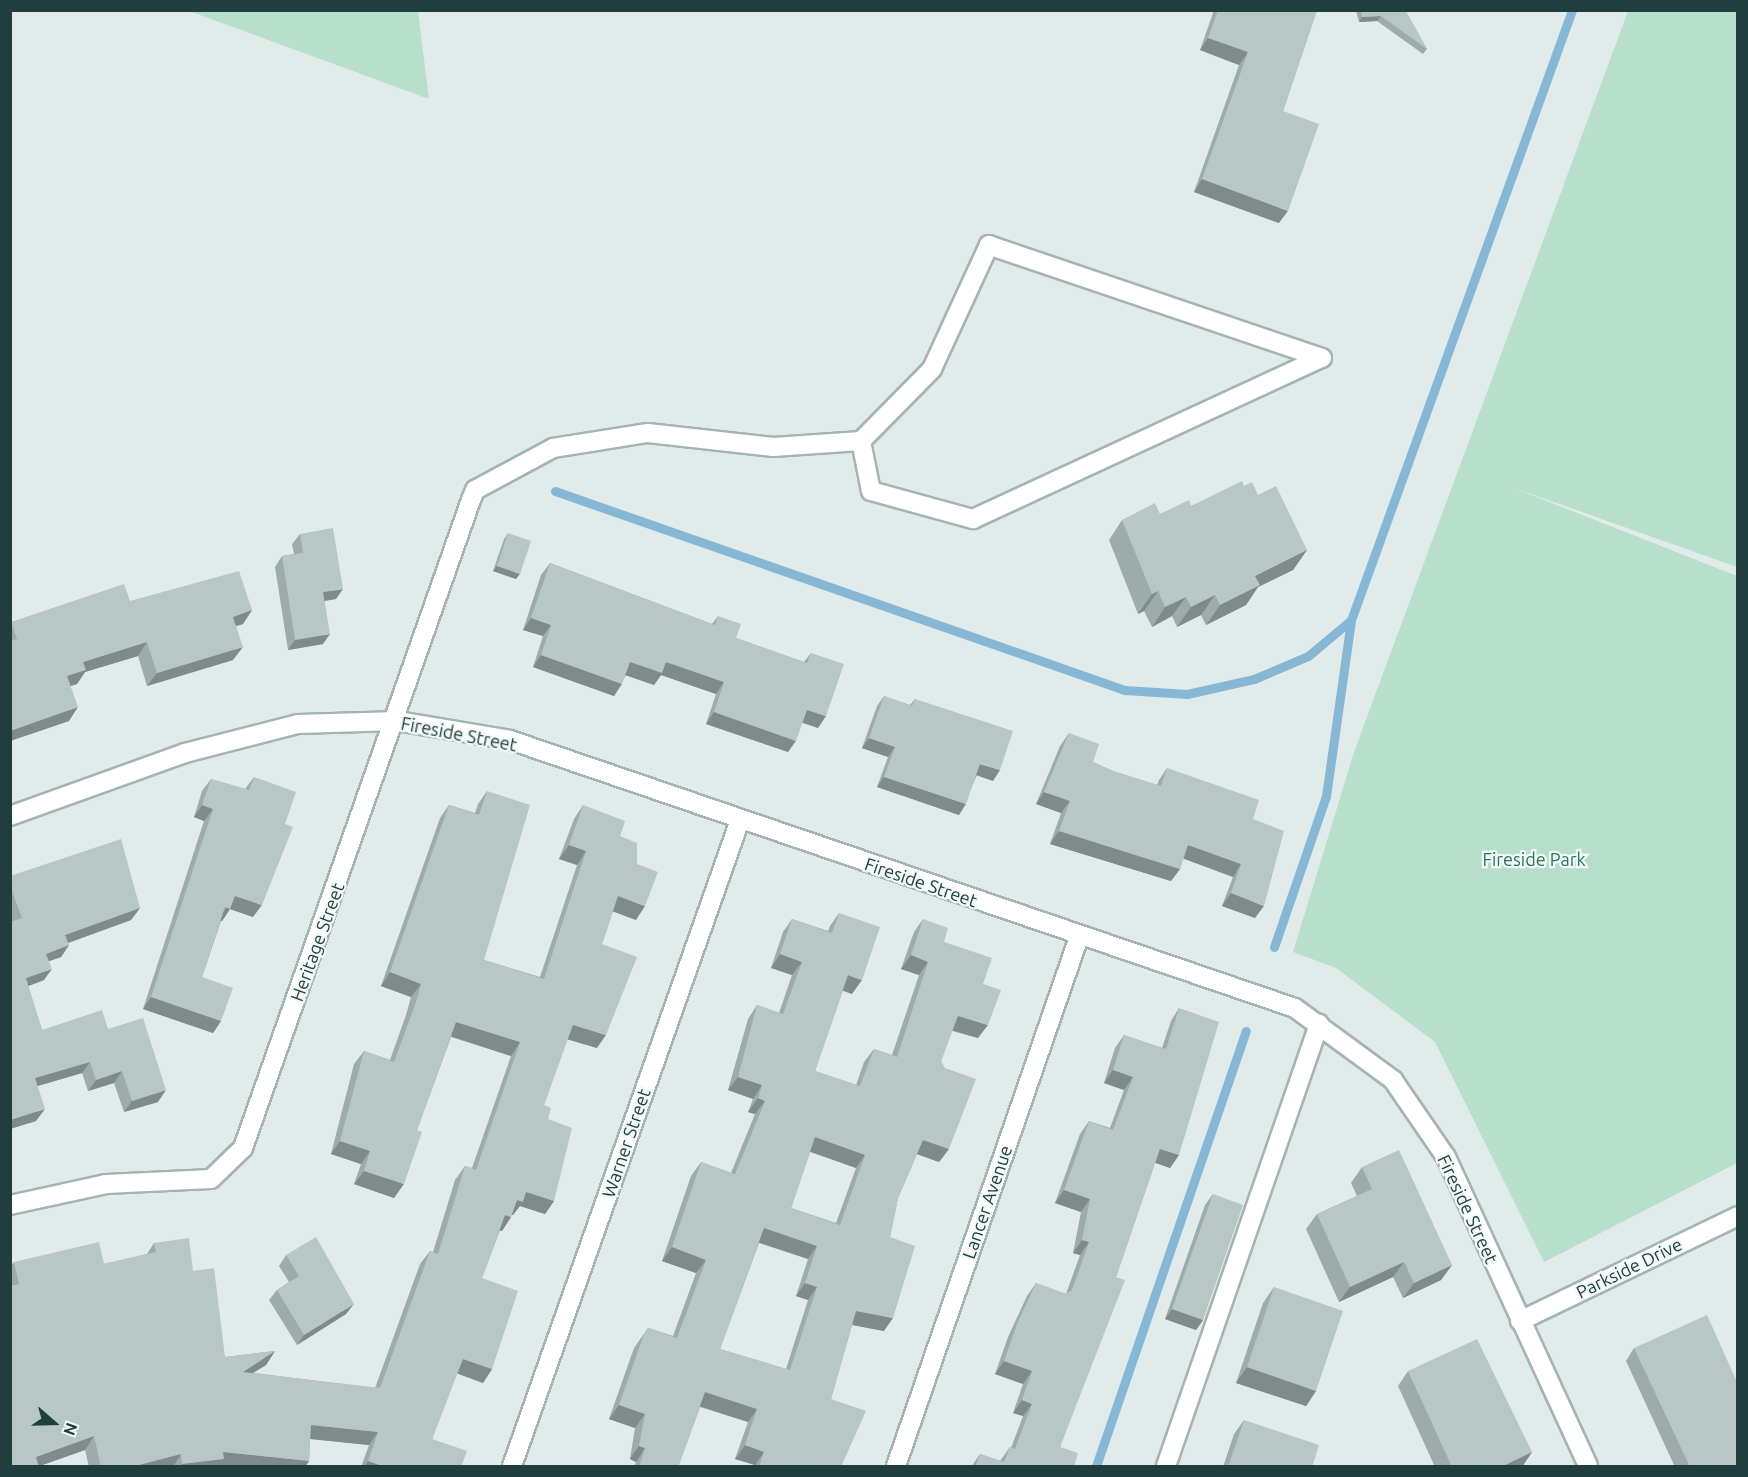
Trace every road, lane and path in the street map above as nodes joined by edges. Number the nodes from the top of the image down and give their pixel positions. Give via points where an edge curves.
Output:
1 (861, 441) junction
2 (397, 721) junction
3 (10, 816) edge
4 (740, 820) junction
5 (1079, 937) junction
6 (1319, 1024) junction
7 (10, 1205) edge
8 (1737, 1216) edge
9 (1520, 1321) junction
10 (512, 1467) edge
11 (896, 1467) edge
12 (1166, 1467) edge
13 (1588, 1467) edge

1 - 1 street via 871,491 973,519 1322,358 989,245 932,369
1 - 2 street, Heritage Street via 773,447 648,434 553,448 475,490
2 - 3 street, Fireside Street via 298,724 185,753
2 - 4 street, Fireside Street via 510,740
2 - 7 street, Heritage Street via 243,1148 211,1179 106,1184
4 - 5 street, Fireside Street
4 - 10 street, Warner Street
5 - 6 street, Fireside Street via 1295,1008
5 - 11 street, Lancer Avenue
6 - 9 street, Fireside Street via 1394,1080 1446,1157
6 - 12 street
8 - 9 street, Parkside Drive
9 - 13 street, Fireside Street

